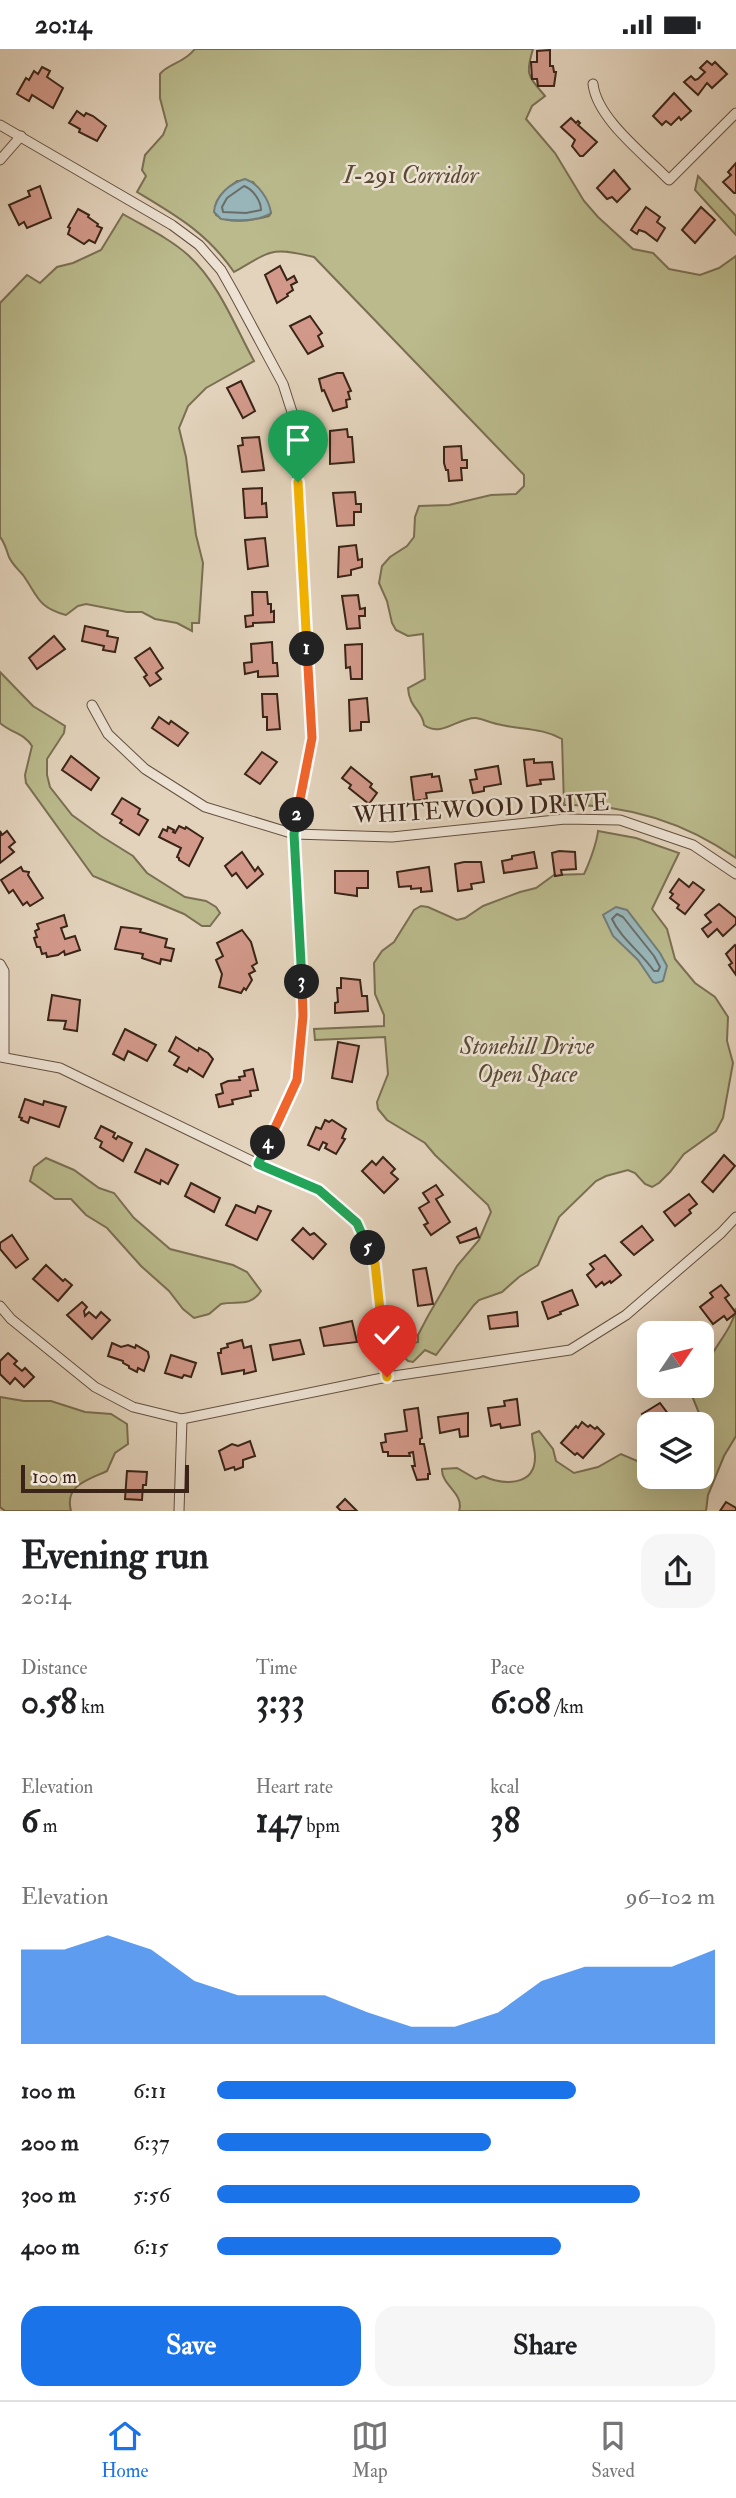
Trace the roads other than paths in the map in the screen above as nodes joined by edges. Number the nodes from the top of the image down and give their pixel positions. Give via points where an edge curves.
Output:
1 (593, 84) dead end
2 (736, 113) edge
3 (0, 125) edge
4 (21, 136) junction
5 (0, 160) edge
6 (92, 705) dead end
7 (294, 834) junction
8 (736, 874) edge
9 (0, 964) edge
10 (2, 1056) edge
11 (258, 1164) junction
12 (736, 1217) edge
13 (0, 1306) edge
14 (387, 1377) junction
15 (182, 1419) junction
16 (179, 1511) edge

1 - 2 street via 608,118 669,180
3 - 4 street
4 - 5 street
4 - 7 street via 199,245 221,271 283,384 292,412 298,482 312,738
6 - 7 street, WHITEWOOD DRIVE via 108,734 145,769 195,801
7 - 8 street, WHITEWOOD DRIVE via 392,837 565,819 620,820 693,845
7 - 11 street via 303,1016 297,1080
9 - 10 street via 4,971
10 - 11 street via 60,1068
11 - 14 street via 319,1190 357,1223 375,1263
12 - 14 street via 626,1315 570,1350
13 - 15 street via 95,1387 133,1407
14 - 15 street
15 - 16 street

